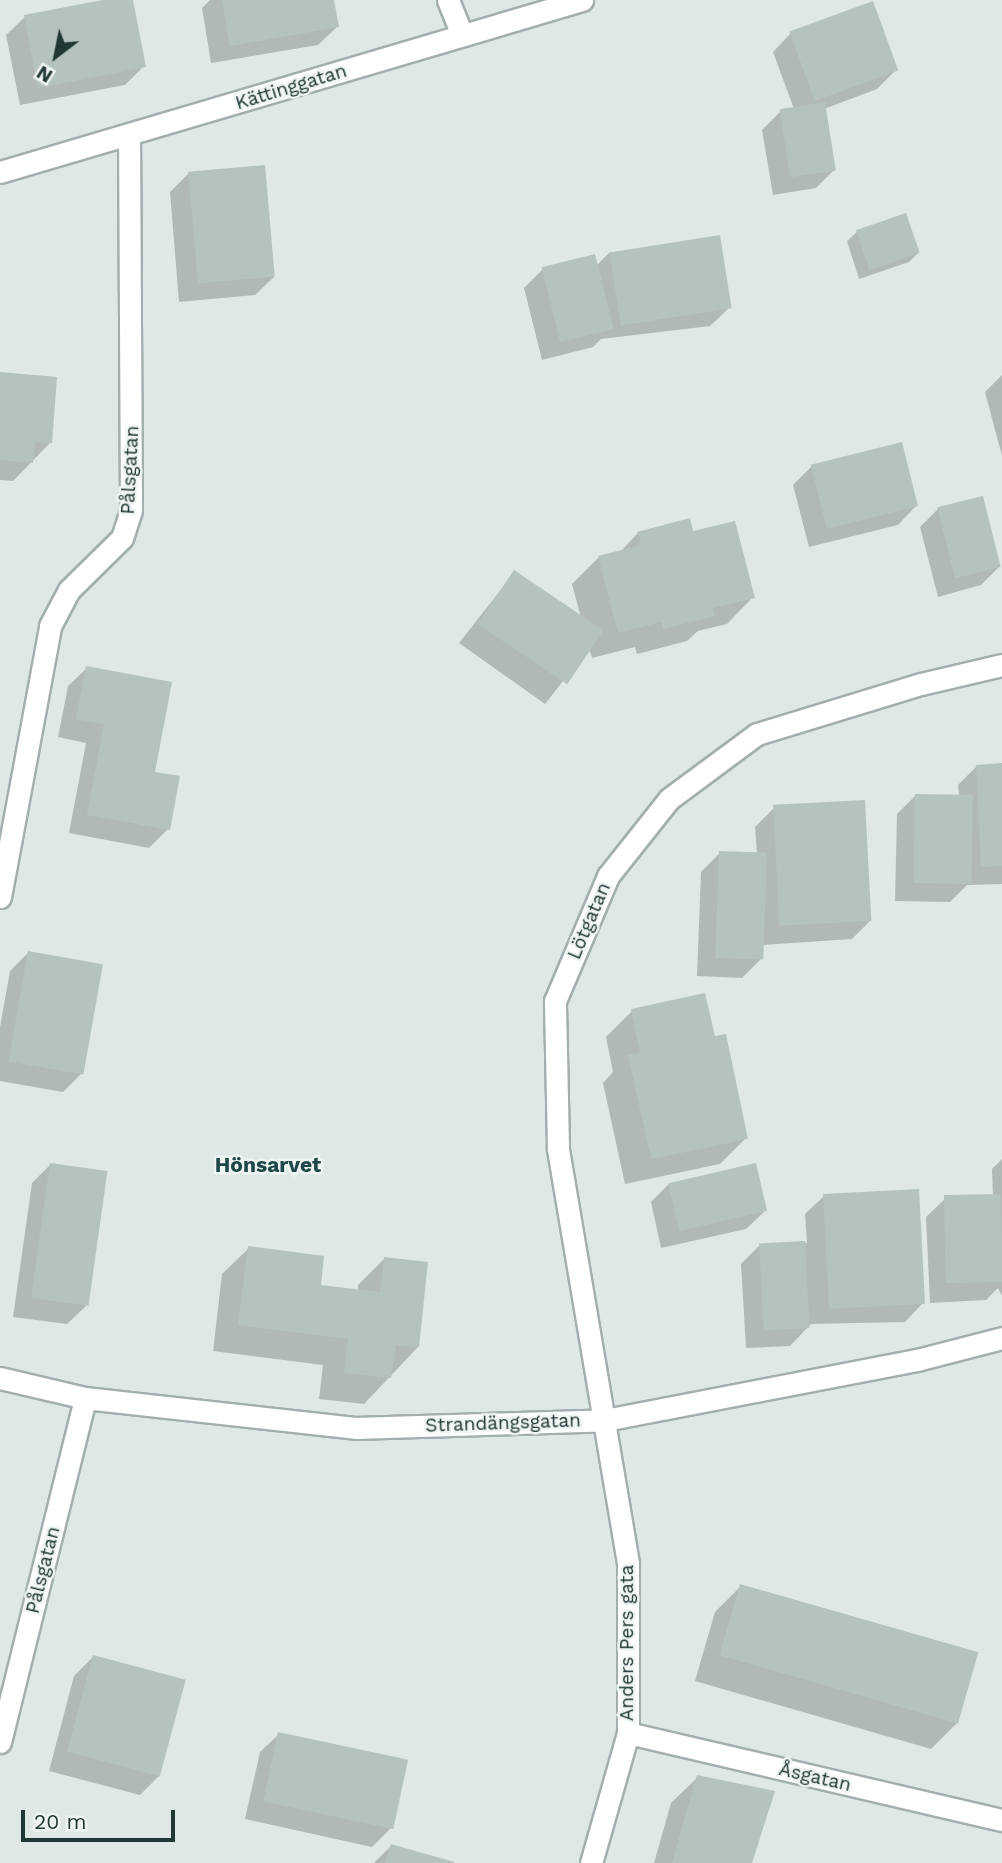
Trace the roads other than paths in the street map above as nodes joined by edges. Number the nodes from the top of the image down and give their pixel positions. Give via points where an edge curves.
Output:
1 (448, 0) edge
2 (582, 0) edge
3 (462, 34) junction
4 (129, 137) junction
5 (0, 172) edge
6 (1002, 665) edge
7 (0, 892) edge
8 (1002, 1338) edge
9 (0, 1378) edge
10 (85, 1398) junction
11 (605, 1420) junction
12 (628, 1733) junction
13 (0, 1742) edge
14 (1002, 1820) edge
15 (591, 1863) edge

1 - 3 street
2 - 3 street, Kättinggatan
3 - 4 street, Kättinggatan
4 - 5 street, Kättinggatan
4 - 7 street, Pålsgatan via 131,510 122,538 69,590 50,626
6 - 11 street, Lötgatan via 921,684 757,734 669,799 608,876 555,1001 558,1147
8 - 11 street, Strandängsgatan via 917,1360
9 - 10 street, Strandängsgatan
10 - 11 street, Strandängsgatan via 357,1428
10 - 13 street, Pålsgatan
11 - 12 street, Anders Pers gata via 628,1563
12 - 14 street, Åsgatan
12 - 15 street, Anders Pers gata

